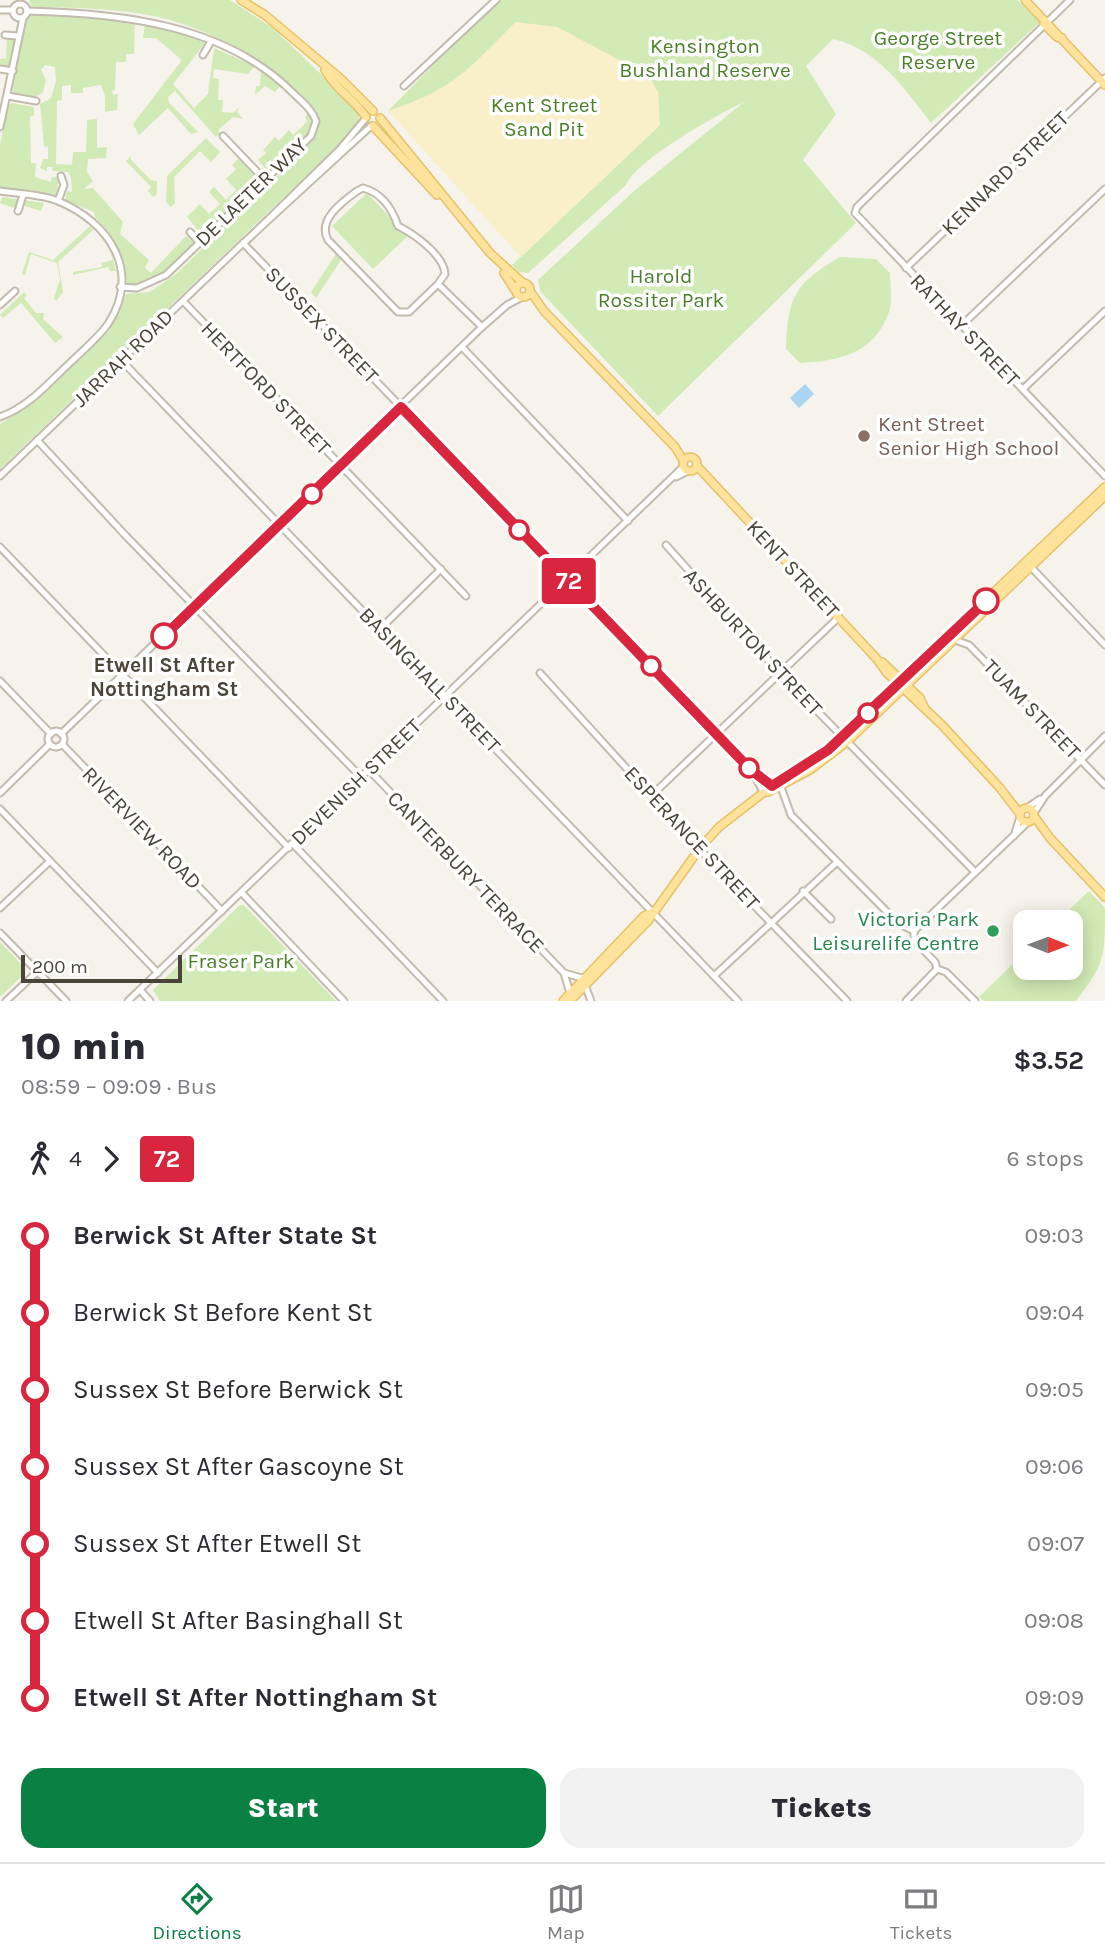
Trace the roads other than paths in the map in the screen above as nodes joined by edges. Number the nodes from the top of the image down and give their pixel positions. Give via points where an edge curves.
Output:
1 (241, 0) edge
2 (496, 0) edge
3 (1070, 0) edge
4 (1028, 3) edge
5 (18, 4) edge
6 (0, 10) edge
7 (27, 11) junction
8 (20, 17) junction
9 (1047, 23) junction
10 (5, 34) dead end
11 (18, 34) junction
12 (210, 43) junction
13 (203, 55) dead end
14 (323, 66) junction
15 (0, 69) edge
16 (13, 71) junction
17 (1104, 81) edge
18 (404, 86) dead end
19 (8, 96) junction
20 (36, 102) dead end
21 (373, 111) junction
22 (366, 118) junction
23 (380, 118) junction
24 (372, 126) junction
25 (0, 127) edge
26 (223, 136) dead end
27 (61, 176) dead end
28 (265, 180) junction
29 (1105, 189) edge
30 (0, 191) edge
31 (23, 195) junction
32 (58, 201) junction
33 (18, 211) dead end
34 (190, 233) dead end
35 (245, 242) junction
36 (200, 243) junction
37 (906, 268) junction
38 (523, 283) junction
39 (439, 284) junction
40 (120, 287) junction
41 (515, 290) junction
42 (15, 291) dead end
43 (530, 291) junction
44 (523, 297) junction
45 (183, 301) junction
46 (0, 305) edge
47 (507, 305) junction
48 (539, 305) junction
49 (1105, 311) edge
50 (962, 325) junction
51 (482, 327) junction
52 (462, 347) junction
53 (121, 360) junction
54 (1023, 389) junction
55 (401, 407) junction
56 (0, 417) edge
57 (37, 440) junction
58 (689, 465) junction
59 (341, 466) junction
60 (0, 476) edge
61 (1105, 476) edge
62 (1105, 487) edge
63 (1103, 501) edge
64 (628, 520) junction
65 (280, 524) junction
66 (666, 545) dead end
67 (0, 547) edge
68 (1029, 565) junction
69 (441, 569) junction
70 (567, 580) junction
71 (466, 596) dead end
72 (196, 605) junction
73 (839, 617) junction
74 (380, 629) junction
75 (955, 640) junction
76 (1105, 645) edge
77 (540, 673) dead end
78 (781, 674) junction
79 (123, 675) junction
80 (0, 681) edge
81 (903, 685) junction
82 (446, 696) junction
83 (51, 734) junction
84 (61, 734) junction
85 (717, 735) junction
86 (1105, 737) edge
87 (847, 739) junction
88 (50, 744) junction
89 (62, 744) junction
90 (1081, 759) junction
91 (750, 769) junction
92 (369, 770) junction
93 (362, 777) junction
94 (1105, 785) edge
95 (772, 786) junction
96 (781, 786) junction
97 (0, 793) edge
98 (764, 793) junction
99 (652, 795) junction
100 (0, 809) edge
101 (1027, 815) junction
102 (291, 846) junction
103 (700, 848) junction
104 (50, 861) junction
105 (836, 863) junction
106 (975, 872) junction
107 (803, 891) junction
108 (242, 893) junction
109 (1105, 897) edge
110 (0, 908) edge
111 (222, 911) junction
112 (653, 912) junction
113 (831, 919) dead end
114 (771, 922) junction
115 (914, 931) junction
116 (0, 933) edge
117 (937, 969) junction
118 (37, 972) junction
119 (564, 973) junction
120 (158, 974) junction
121 (713, 975) junction
122 (584, 981) junction
123 (140, 990) junction
124 (571, 997) edge
125 (6, 1001) edge
126 (66, 1001) edge
127 (128, 1001) edge
128 (150, 1001) edge
129 (344, 1001) edge
130 (443, 1001) edge
131 (562, 1001) edge
132 (591, 1001) edge
133 (738, 1001) edge
134 (847, 1001) edge
135 (906, 1001) edge
136 (975, 1001) edge

1 - 14 main road
2 - 18 street
3 - 9 street
4 - 9 main road
5 - 6 street
5 - 7 street
5 - 8 street
7 - 8 street
7 - 12 street, DE LAETER WAY via 114,14 175,28
8 - 11 street
9 - 17 main road
9 - 37 street, RATHAY STREET via 857,207 855,213
10 - 11 street
11 - 16 street
12 - 13 street
12 - 28 street, DE LAETER WAY via 268,70 314,115 310,136
14 - 21 main road
14 - 22 main road
15 - 16 street
16 - 19 street
17 - 37 street, KENNARD STREET
19 - 20 street
19 - 25 street
21 - 22 main road
21 - 23 main road
22 - 24 main road
22 - 35 street, JARRAH ROAD
23 - 24 main road
23 - 38 main road via 483,245
24 - 35 street, JARRAH ROAD
24 - 41 main road via 409,162
26 - 28 street
27 - 32 street via 64,185
28 - 36 street, DE LAETER WAY
29 - 50 street
30 - 31 street
31 - 32 street
31 - 33 street
32 - 40 street via 91,218 107,234 121,274
34 - 36 street
35 - 45 street, JARRAH ROAD
35 - 55 street, SUSSEX STREET
36 - 40 street, DE LAETER WAY via 158,280 137,288
37 - 50 street, RATHAY STREET
38 - 41 main road
38 - 43 main road, KENT STREET
39 - 39 street via 445,274 443,265 415,235 398,226 392,209 376,192 357,191 326,222 328,240 398,312 411,311
39 - 51 street
40 - 56 street via 112,316 98,336 30,401
41 - 44 main road, KENT STREET
41 - 47 street
42 - 46 street
43 - 44 main road
43 - 48 main road, KENT STREET
44 - 47 street
44 - 48 main road, KENT STREET
45 - 53 street, JARRAH ROAD
45 - 59 street, HERTFORD STREET
47 - 51 street
48 - 58 main road, KENT STREET
49 - 54 street
50 - 54 street, RATHAY STREET
51 - 52 street
52 - 55 street
52 - 64 street
53 - 57 street, JARRAH ROAD
53 - 65 street, BASINGHALL STREET
54 - 61 street, RATHAY STREET
55 - 59 street
55 - 70 street, SUSSEX STREET
57 - 60 street, JARRAH ROAD
57 - 72 street
58 - 64 street, DEVENISH STREET
58 - 73 main road, KENT STREET
59 - 65 street
59 - 69 street, HERTFORD STREET
62 - 68 main road
63 - 68 main road
64 - 70 street, DEVENISH STREET
65 - 72 street
65 - 74 street, BASINGHALL STREET
66 - 78 street, ASHBURTON STREET
67 - 79 street
68 - 75 main road
68 - 76 street
68 - 81 main road
69 - 71 street, HERTFORD STREET
69 - 74 street
70 - 82 street, DEVENISH STREET
70 - 85 street, SUSSEX STREET
72 - 79 street
72 - 93 street
73 - 78 street
73 - 81 main road, KENT STREET
74 - 82 street, BASINGHALL STREET
75 - 81 main road
75 - 90 street, TUAM STREET via 969,645
77 - 99 street, ESPERANCE STREET
78 - 85 street
78 - 87 street, ASHBURTON STREET
79 - 84 street
79 - 102 street
80 - 83 street
81 - 87 main road
81 - 101 main road, KENT STREET
82 - 92 street, DEVENISH STREET
82 - 112 street, BASINGHALL STREET
83 - 84 street
83 - 88 street
84 - 89 street
85 - 91 street, SUSSEX STREET
85 - 99 street
86 - 90 street
87 - 95 main road
87 - 96 main road via 810,770
87 - 106 street, ASHBURTON STREET
88 - 89 street
88 - 97 street
89 - 111 street, RIVERVIEW ROAD
90 - 94 street, TUAM STREET
90 - 101 street
91 - 95 street, SUSSEX STREET
91 - 98 street, SUSSEX STREET
92 - 93 street, DEVENISH STREET
92 - 119 street, CANTERBURY TERRACE
93 - 102 street, DEVENISH STREET
95 - 98 main road
96 - 98 main road
96 - 105 street via 791,815
98 - 103 main road via 728,818
99 - 103 street, ESPERANCE STREET
100 - 104 street
101 - 106 street via 1012,838
101 - 109 main road, KENT STREET
102 - 108 street, DEVENISH STREET
102 - 130 street
103 - 112 main road
103 - 114 street, ESPERANCE STREET
104 - 110 street
104 - 120 street
105 - 107 street
105 - 115 street via 898,923
106 - 115 street
107 - 113 street
107 - 114 street
108 - 111 street, DEVENISH STREET
108 - 129 street
111 - 120 street, DEVENISH STREET
112 - 121 street, BASINGHALL STREET
112 - 122 main road via 644,916
114 - 121 street
114 - 134 street, ESPERANCE STREET
115 - 117 street via 914,940
116 - 118 street
117 - 135 street
117 - 136 street via 946,972
118 - 125 street
118 - 126 street
119 - 122 street
119 - 124 street, CANTERBURY TERRACE
120 - 123 street, DEVENISH STREET
121 - 133 street, BASINGHALL STREET
122 - 124 main road
122 - 132 street
123 - 127 street, DEVENISH STREET
123 - 128 street
124 - 131 main road
124 - 132 street

